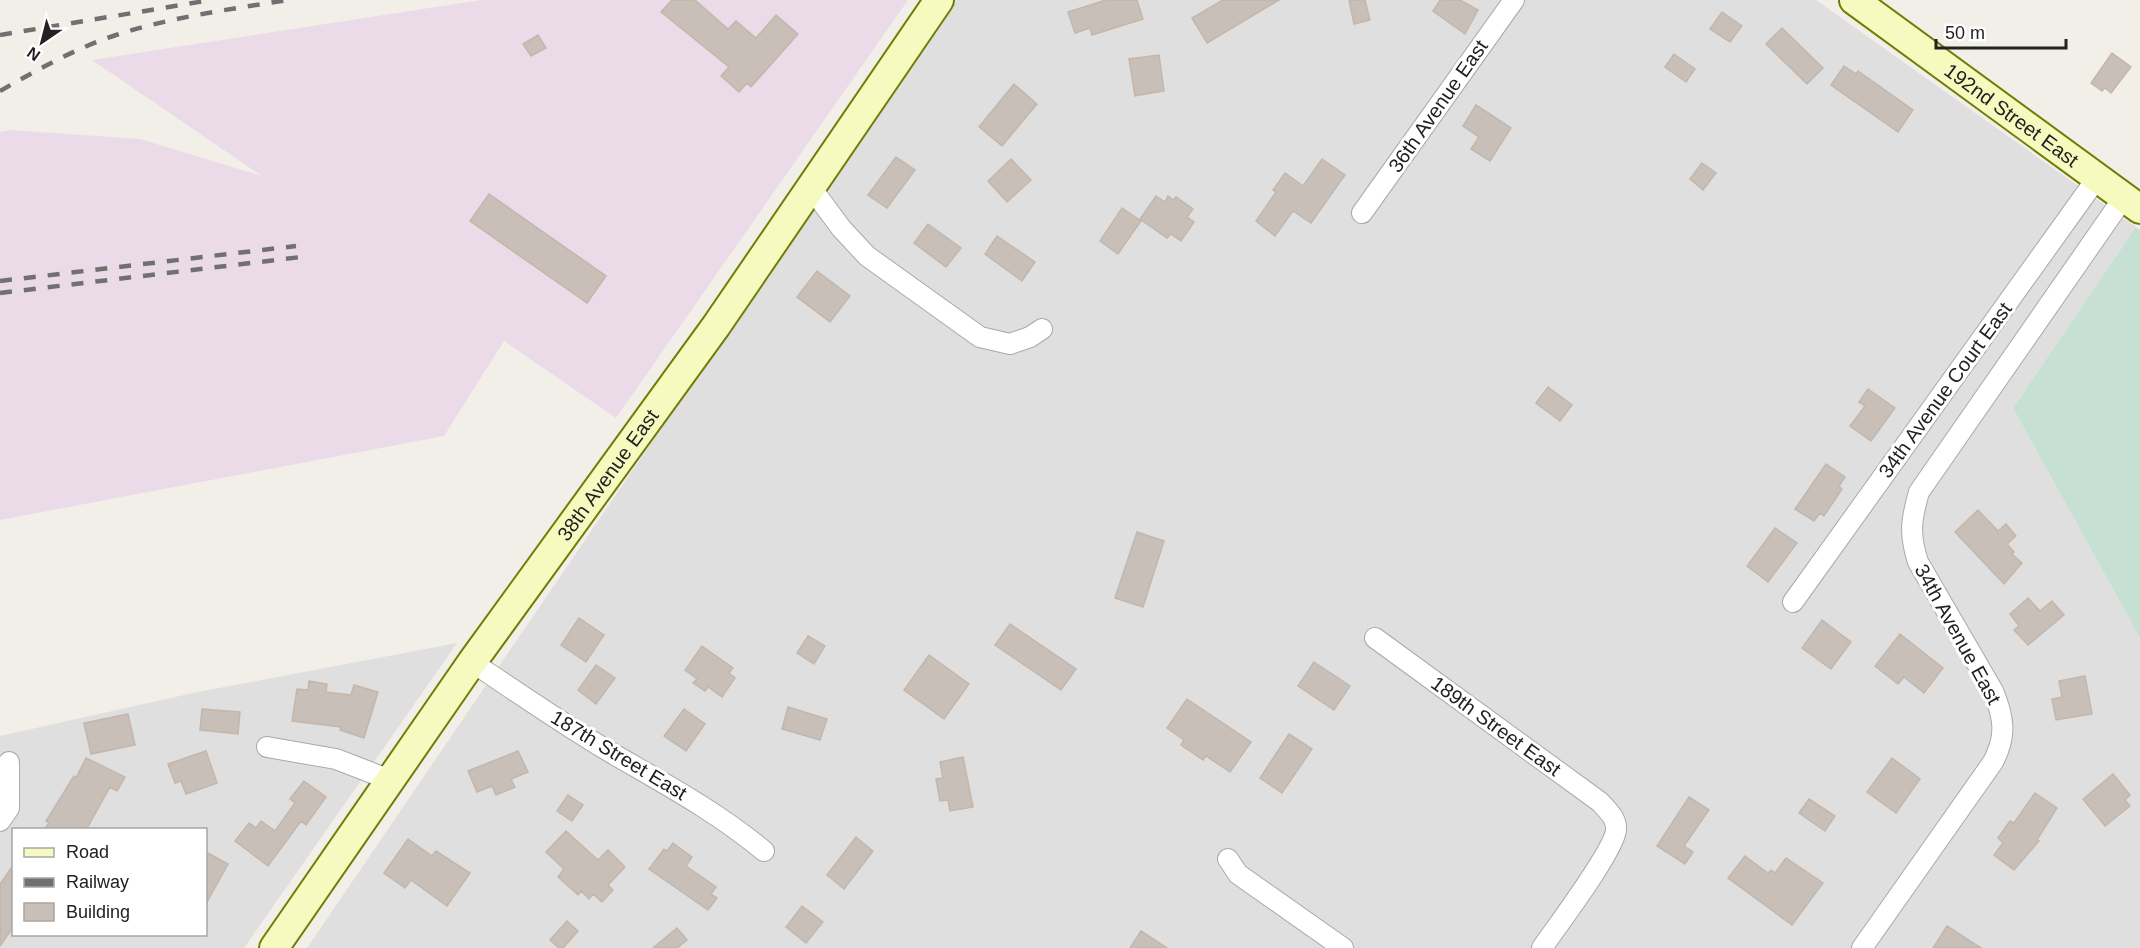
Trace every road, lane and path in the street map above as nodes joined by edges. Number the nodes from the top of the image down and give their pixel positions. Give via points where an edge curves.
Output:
1 (939, 0) edge
2 (1514, 0) edge
3 (1854, 0) edge
4 (2097, 178) junction
5 (810, 186) junction
6 (2132, 203) edge
7 (1362, 213) dead end
8 (1042, 329) dead end
9 (1793, 602) dead end
10 (1375, 638) dead end
11 (472, 662) junction
12 (267, 747) dead end
13 (9, 762) dead end
14 (390, 780) junction
15 (0, 821) edge
16 (764, 851) dead end
17 (1228, 859) dead end
18 (274, 948) edge
19 (1343, 948) edge
20 (1542, 948) edge
21 (1862, 948) edge

1 - 5 street, 38th Avenue East
2 - 7 street, 36th Avenue East
3 - 4 street, 192nd Street East
4 - 6 street, 192nd Street East
4 - 9 street, 34th Avenue Court East
5 - 8 street via 867,256 980,337 1010,344
5 - 11 street, 38th Avenue East via 716,326
6 - 21 street, 34th Avenue East via 1919,492 1911,539 1918,562 1993,691 2002,713 2003,736 1993,762
10 - 20 street, 189th Street East via 1600,802 1614,818 1616,830 1607,852
11 - 14 street, 38th Avenue East
11 - 16 street, 187th Street East via 568,727 702,805
12 - 14 street via 336,759
13 - 15 street via 9,808
14 - 18 street, 38th Avenue East
17 - 19 street via 1238,874

